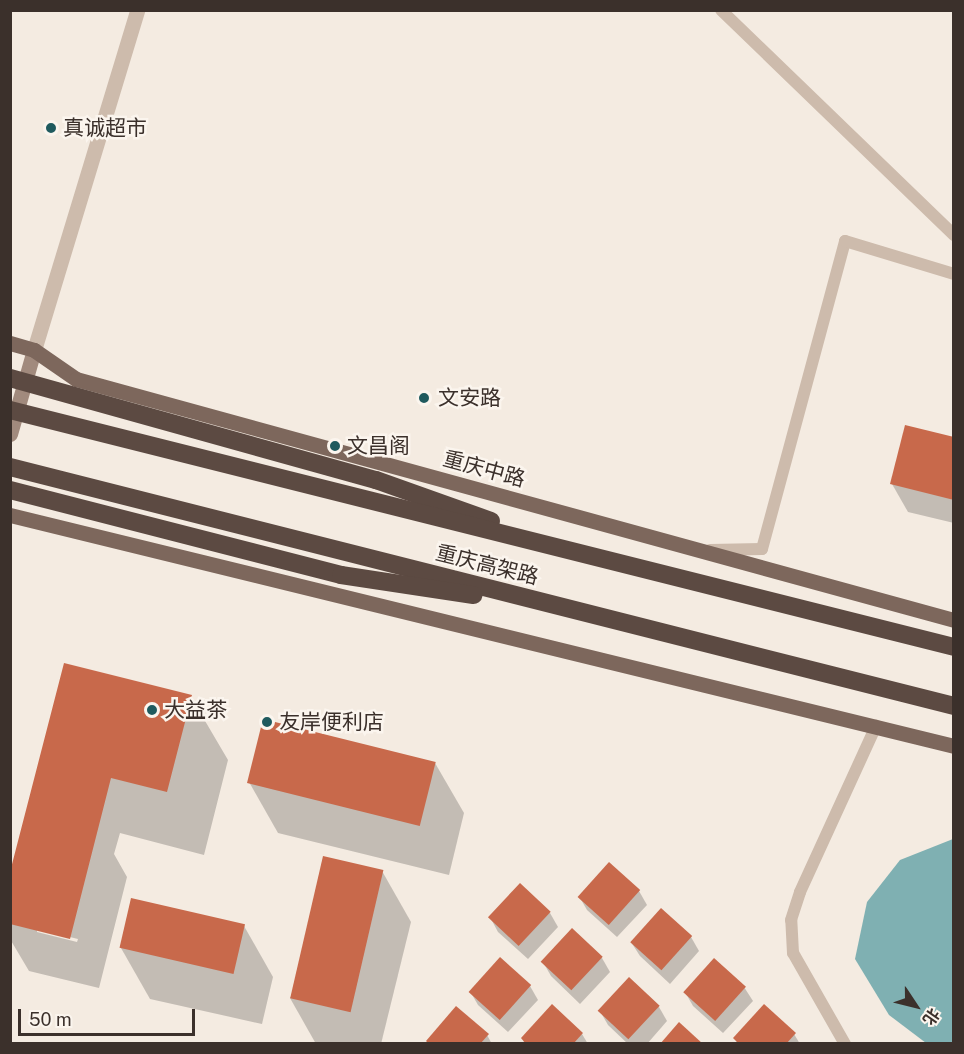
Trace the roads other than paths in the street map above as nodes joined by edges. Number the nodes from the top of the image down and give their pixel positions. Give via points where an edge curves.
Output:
1 (137, 10) edge
2 (721, 10) edge
3 (954, 235) edge
4 (954, 274) edge
5 (10, 344) edge
6 (34, 350) junction
7 (10, 378) edge
8 (10, 410) edge
9 (10, 434) edge
10 (10, 466) edge
11 (10, 490) edge
12 (10, 515) edge
13 (700, 550) junction
14 (594, 558) junction
15 (573, 610) junction
16 (954, 620) edge
17 (954, 647) edge
18 (954, 706) edge
19 (876, 726) junction
20 (954, 746) edge
21 (845, 1044) edge

1 - 6 street
2 - 3 lane
4 - 13 lane via 845,242 762,549
5 - 6 main road, 重庆中路
6 - 9 street
6 - 13 main road, 重庆中路 via 76,379
7 - 14 highway via 376,480
8 - 14 highway, 重庆高架路
10 - 15 highway, 重庆高架路
11 - 15 highway via 341,575
12 - 19 main road
13 - 16 main road, 重庆中路
14 - 17 highway, 重庆高架路
15 - 18 highway, 重庆高架路
19 - 20 main road
19 - 21 lane via 791,920 793,953

